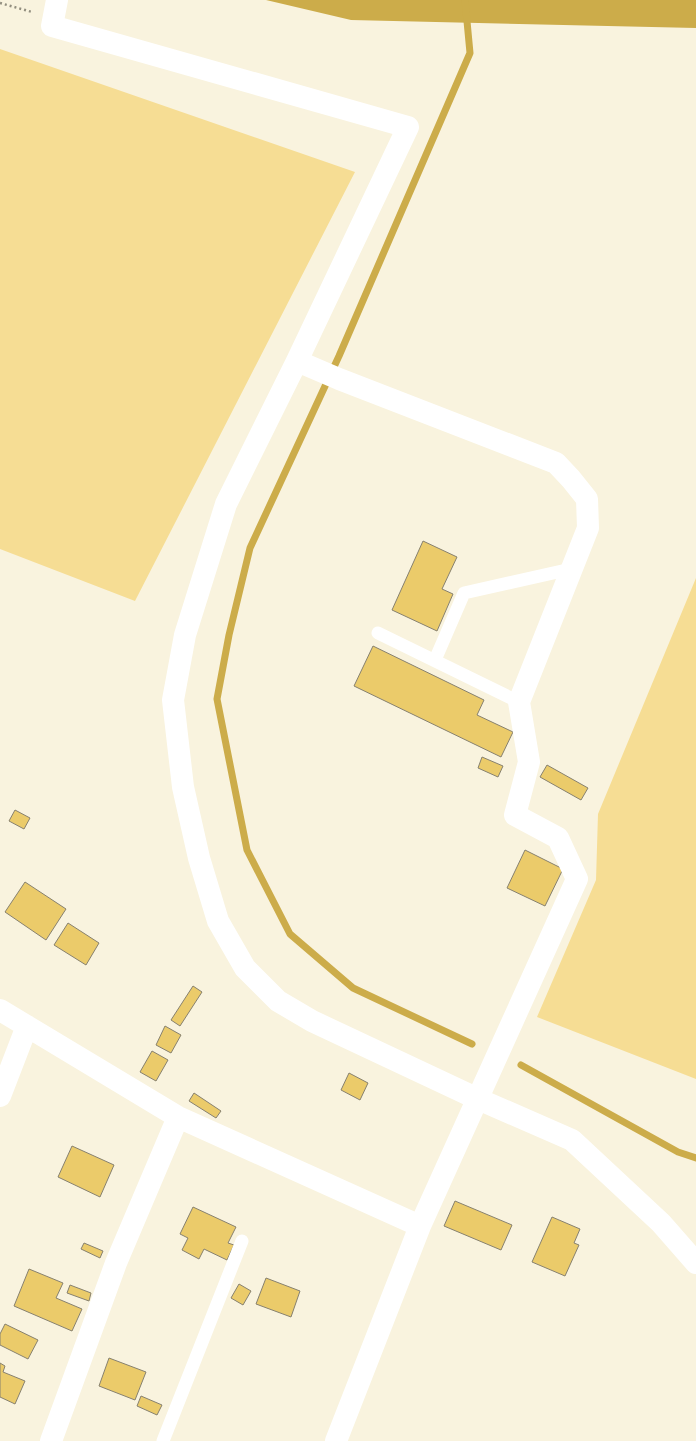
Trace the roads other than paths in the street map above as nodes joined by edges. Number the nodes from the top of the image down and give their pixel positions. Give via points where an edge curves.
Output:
1 (57, 0) edge
2 (297, 361) junction
3 (571, 569) junction
4 (378, 633) dead end
5 (435, 660) junction
6 (519, 702) junction
7 (0, 1010) edge
8 (27, 1026) junction
9 (0, 1096) edge
10 (478, 1098) junction
11 (178, 1118) junction
12 (420, 1226) junction
13 (242, 1242) dead end
14 (696, 1263) edge
15 (51, 1441) edge
16 (163, 1441) edge
17 (336, 1441) edge

1 - 2 street via 52,26 408,127
2 - 3 street via 556,463 587,499 588,528
2 - 10 street via 226,504 185,635 173,700 183,787 199,858 218,921 245,968 278,1001 312,1021
3 - 5 lane via 464,594
3 - 6 street
4 - 5 lane
5 - 6 lane
6 - 10 street via 529,762 516,815 558,838 576,879
7 - 8 street
8 - 9 street
8 - 11 street
10 - 12 street
10 - 14 street via 572,1140 661,1223
11 - 12 street
11 - 15 street via 116,1263
12 - 17 street
13 - 16 lane

